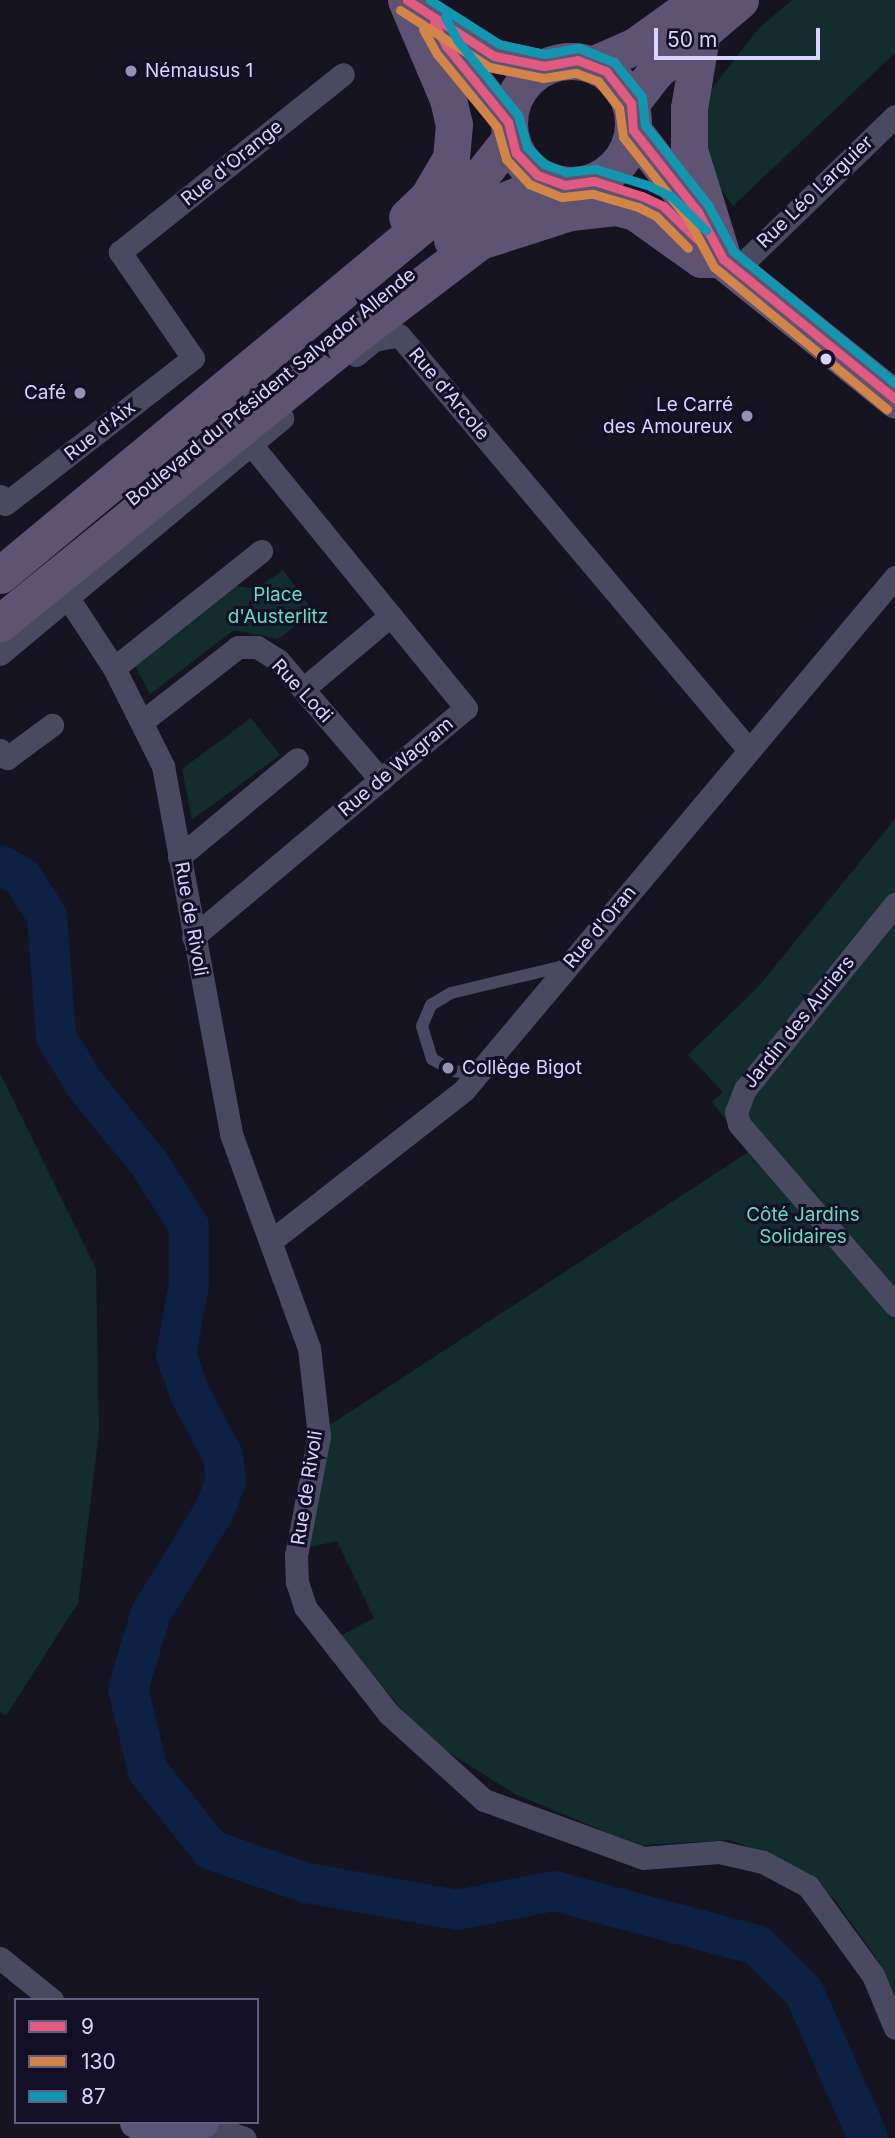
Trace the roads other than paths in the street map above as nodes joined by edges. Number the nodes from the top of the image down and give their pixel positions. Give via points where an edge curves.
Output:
1 (740, 0) edge
2 (421, 5) edge
3 (701, 16) edge
4 (594, 64) junction
5 (544, 66) junction
6 (343, 74) dead end
7 (895, 116) edge
8 (632, 117) junction
9 (509, 130) junction
10 (594, 181) junction
11 (550, 182) junction
12 (730, 264) junction
13 (338, 296) junction
14 (193, 358) joint
15 (895, 400) edge
16 (251, 444) junction
17 (2, 505) edge
18 (261, 551) dead end
19 (0, 575) edge
20 (895, 577) edge
21 (68, 598) junction
22 (0, 606) edge
23 (390, 615) junction
24 (0, 623) edge
25 (0, 654) edge
26 (114, 668) junction
27 (303, 689) junction
28 (143, 721) junction
29 (52, 725) dead end
30 (0, 750) edge
31 (749, 750) junction
32 (297, 760) dead end
33 (381, 779) junction
34 (179, 857) junction
35 (895, 904) edge
36 (193, 937) junction
37 (568, 965) junction
38 (477, 1074) junction
39 (271, 1241) junction
40 (895, 1305) edge
41 (0, 1958) edge
42 (50, 1998) edge
43 (895, 2028) edge
44 (139, 2124) edge
45 (240, 2124) edge
46 (189, 2129) edge
47 (244, 2138) edge
48 (256, 2138) edge

1 - 3 main road
2 - 5 main road via 494,56
2 - 9 main road via 447,47 476,77
2 - 13 main road via 454,124 451,158 428,197 359,259
3 - 4 main road
3 - 8 main road via 656,71
3 - 12 main road via 689,108 689,150
4 - 5 main road via 577,60
4 - 8 main road via 616,79
5 - 9 main road, Boulevard du Président Salvador Allende via 518,88
6 - 14 street, Rue d'Orange via 120,252
7 - 12 street, Rue Léo Larguier
8 - 10 main road via 620,161
8 - 12 main road
9 - 11 main road via 525,166
9 - 13 main road, Boulevard du Président Salvador Allende via 479,178
10 - 11 main road, Boulevard du Président Salvador Allende
10 - 12 main road via 663,206
11 - 22 main road, Boulevard du Président Salvador Allende via 498,203
12 - 15 main road
12 - 24 main road via 701,259 635,212 616,208 570,212 480,241 357,334
13 - 19 main road, Boulevard du Président Salvador Allende
14 - 17 street, Rue d'Aix
16 - 21 street, Rue d'Arcole
16 - 23 street, Rue de Wagram
16 - 31 street, Rue d'Arcole via 374,340 399,335
18 - 26 street
20 - 31 street, Rue d'Oran
21 - 25 street, Rue d'Arcole
21 - 26 street, Rue de Rivoli
23 - 27 street
23 - 33 street, Rue de Wagram via 466,708
26 - 28 street, Rue de Rivoli
27 - 28 street, Rue Lodi via 278,660 257,647 239,647
27 - 33 street, Rue Lodi
28 - 34 street, Rue de Rivoli via 163,766
29 - 30 street via 7,758
31 - 37 street, Rue d'Oran
32 - 34 street
33 - 36 street, Rue de Wagram
34 - 36 street, Rue de Rivoli
35 - 40 street, Jardin des Auriers via 745,1088 736,1112 739,1124
36 - 39 street, Rue de Rivoli via 232,1134
37 - 38 street, Rue d'Oran
37 - 38 lane via 452,993 431,1005 422,1026 426,1050 440,1066
38 - 39 street, Rue d'Oran via 464,1090
39 - 43 street, Rue de Rivoli via 309,1348 318,1436 296,1556 305,1608 383,1706 484,1800 643,1858 719,1852 763,1862 808,1886 873,1975
41 - 42 street
44 - 46 main road via 156,2133
45 - 48 street
46 - 47 street

